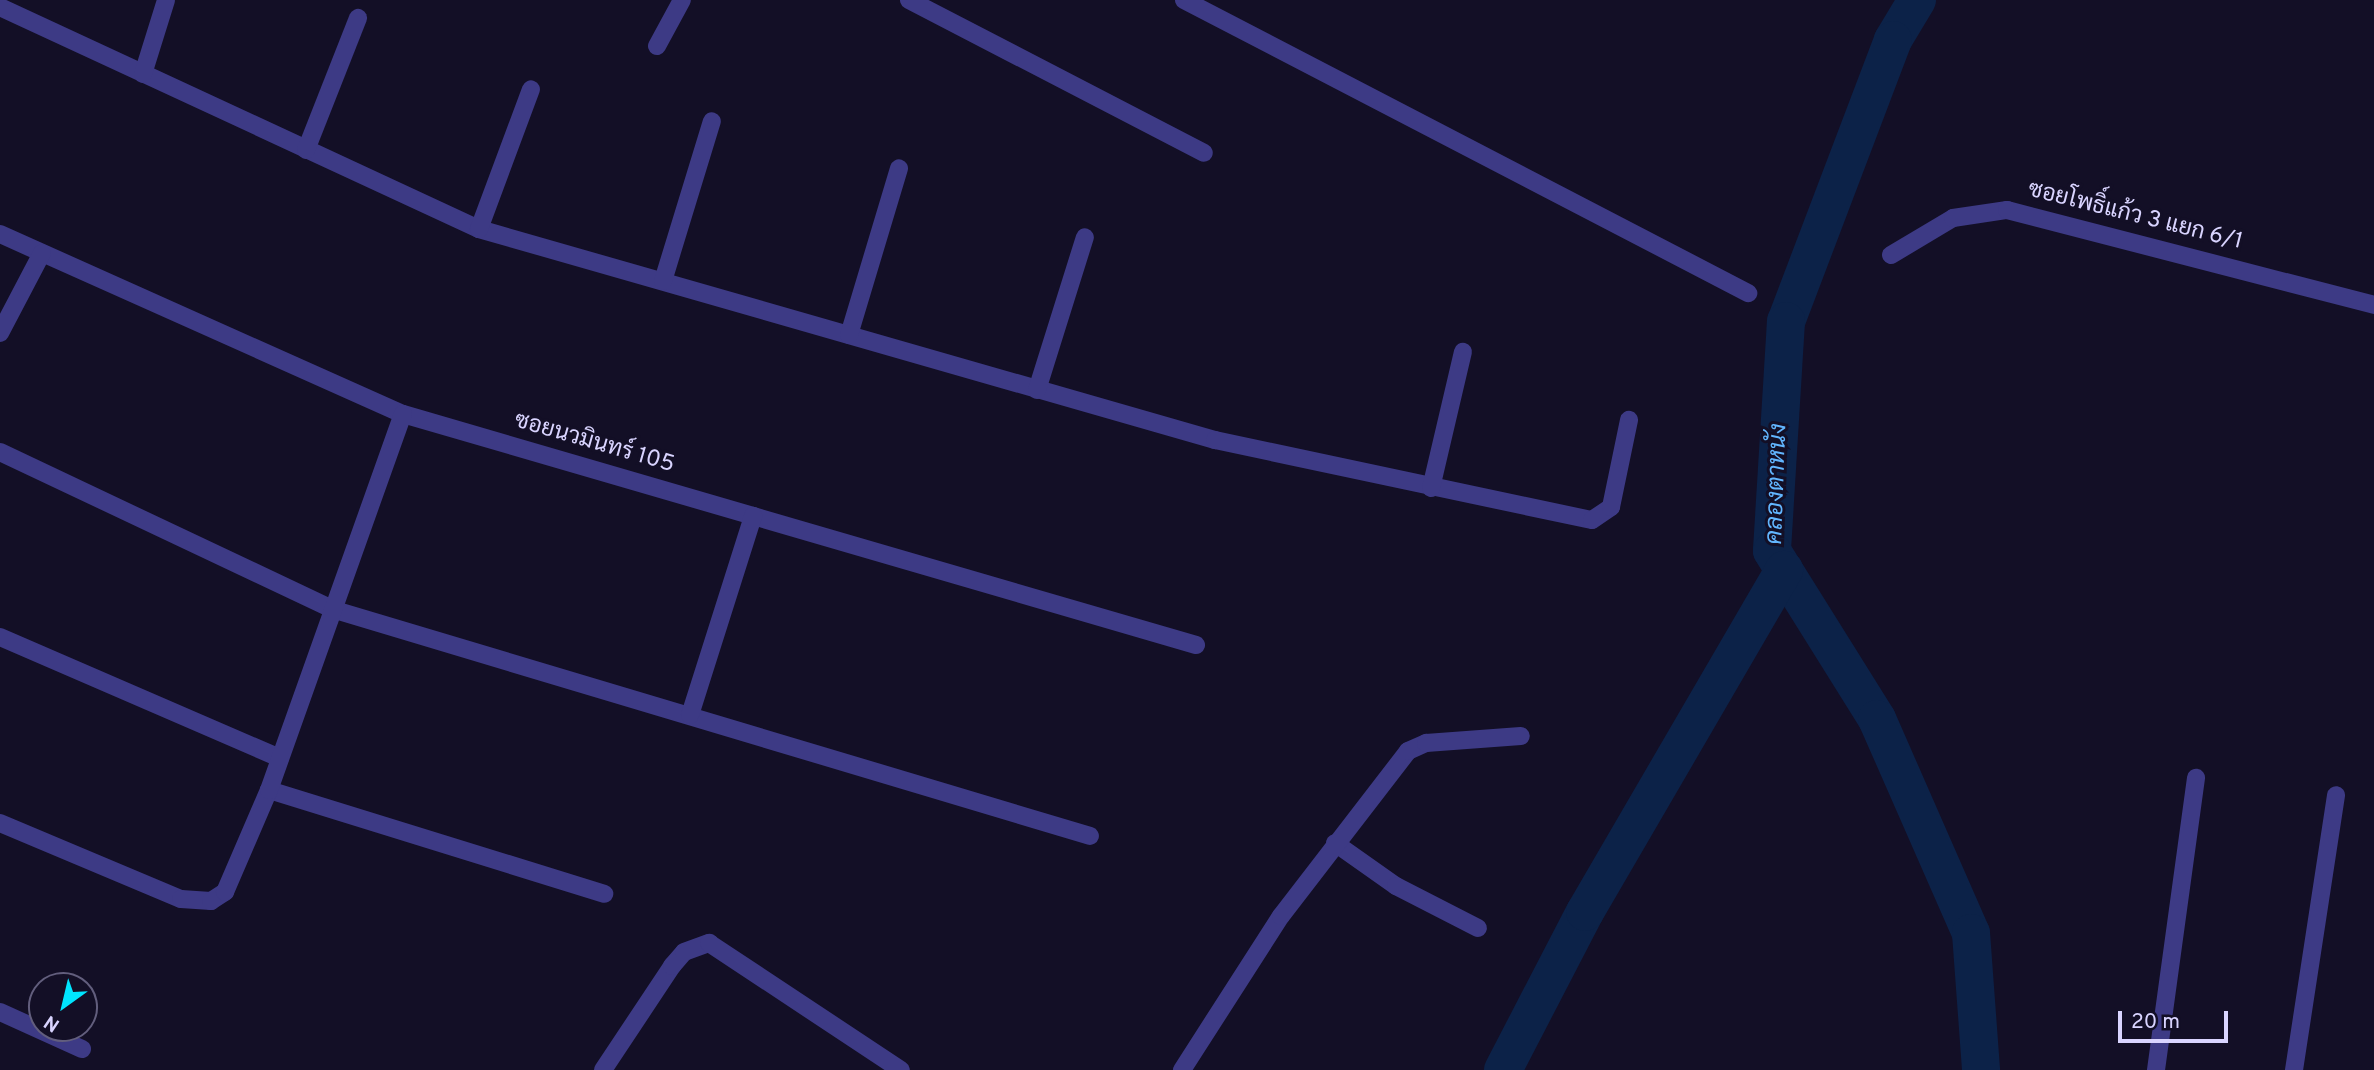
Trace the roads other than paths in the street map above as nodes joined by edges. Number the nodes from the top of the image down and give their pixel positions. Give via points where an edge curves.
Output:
1 (166, 0) edge
2 (682, 0) edge
3 (909, 0) edge
4 (1184, 0) edge
5 (0, 7) edge
6 (358, 18) dead end
7 (657, 46) dead end
8 (143, 74) junction
9 (531, 89) dead end
10 (712, 121) dead end
11 (306, 150) junction
12 (1204, 153) dead end
13 (899, 168) dead end
14 (479, 229) junction
15 (0, 234) edge
16 (1085, 237) dead end
17 (42, 253) junction
18 (1891, 255) dead end
19 (663, 281) junction
20 (1748, 293) dead end
21 (2374, 304) edge
22 (0, 334) edge
23 (849, 335) junction
24 (1463, 352) dead end
25 (1037, 390) junction
26 (404, 414) junction
27 (1629, 420) dead end
28 (0, 452) edge
29 (1431, 488) junction
30 (753, 516) junction
31 (335, 610) junction
32 (0, 637) edge
33 (1196, 645) dead end
34 (690, 716) junction
35 (1521, 736) dead end
36 (280, 758) junction
37 (2196, 778) dead end
38 (269, 790) junction
39 (2336, 795) dead end
40 (0, 823) edge
41 (1090, 836) dead end
42 (1335, 844) junction
43 (604, 894) dead end
44 (1478, 928) dead end
45 (0, 1012) edge
46 (82, 1049) dead end
47 (603, 1070) edge
48 (901, 1070) edge
49 (1182, 1070) edge
50 (2156, 1070) edge
51 (2294, 1070) edge

1 - 8 street
2 - 7 street
3 - 12 street
4 - 20 street
5 - 8 street
6 - 11 street
8 - 11 street
9 - 14 street
10 - 19 street
11 - 14 street
13 - 23 street
14 - 19 street
15 - 17 street, ซอยนวมินทร์ 105
16 - 25 street
17 - 22 street
17 - 26 street, ซอยนวมินทร์ 105
18 - 21 street, ซอยโพธิ์แก้ว 3 แยก 6/1 via 1952,218 2007,210
19 - 23 street
23 - 25 street
24 - 29 street
25 - 29 street via 1215,440
26 - 30 street, ซอยนวมินทร์ 105
26 - 31 street
27 - 29 street via 1611,507 1592,520
28 - 31 street
30 - 33 street, ซอยนวมินทร์ 105
30 - 34 street
31 - 34 street
31 - 36 street
32 - 36 street
34 - 41 street
35 - 42 street via 1426,743 1408,751
36 - 38 street
37 - 50 street
38 - 40 street via 234,880 211,901 181,899
38 - 43 street
39 - 51 street
42 - 44 street via 1396,886
42 - 49 street
45 - 46 street
47 - 48 street via 672,966 684,952 709,943

